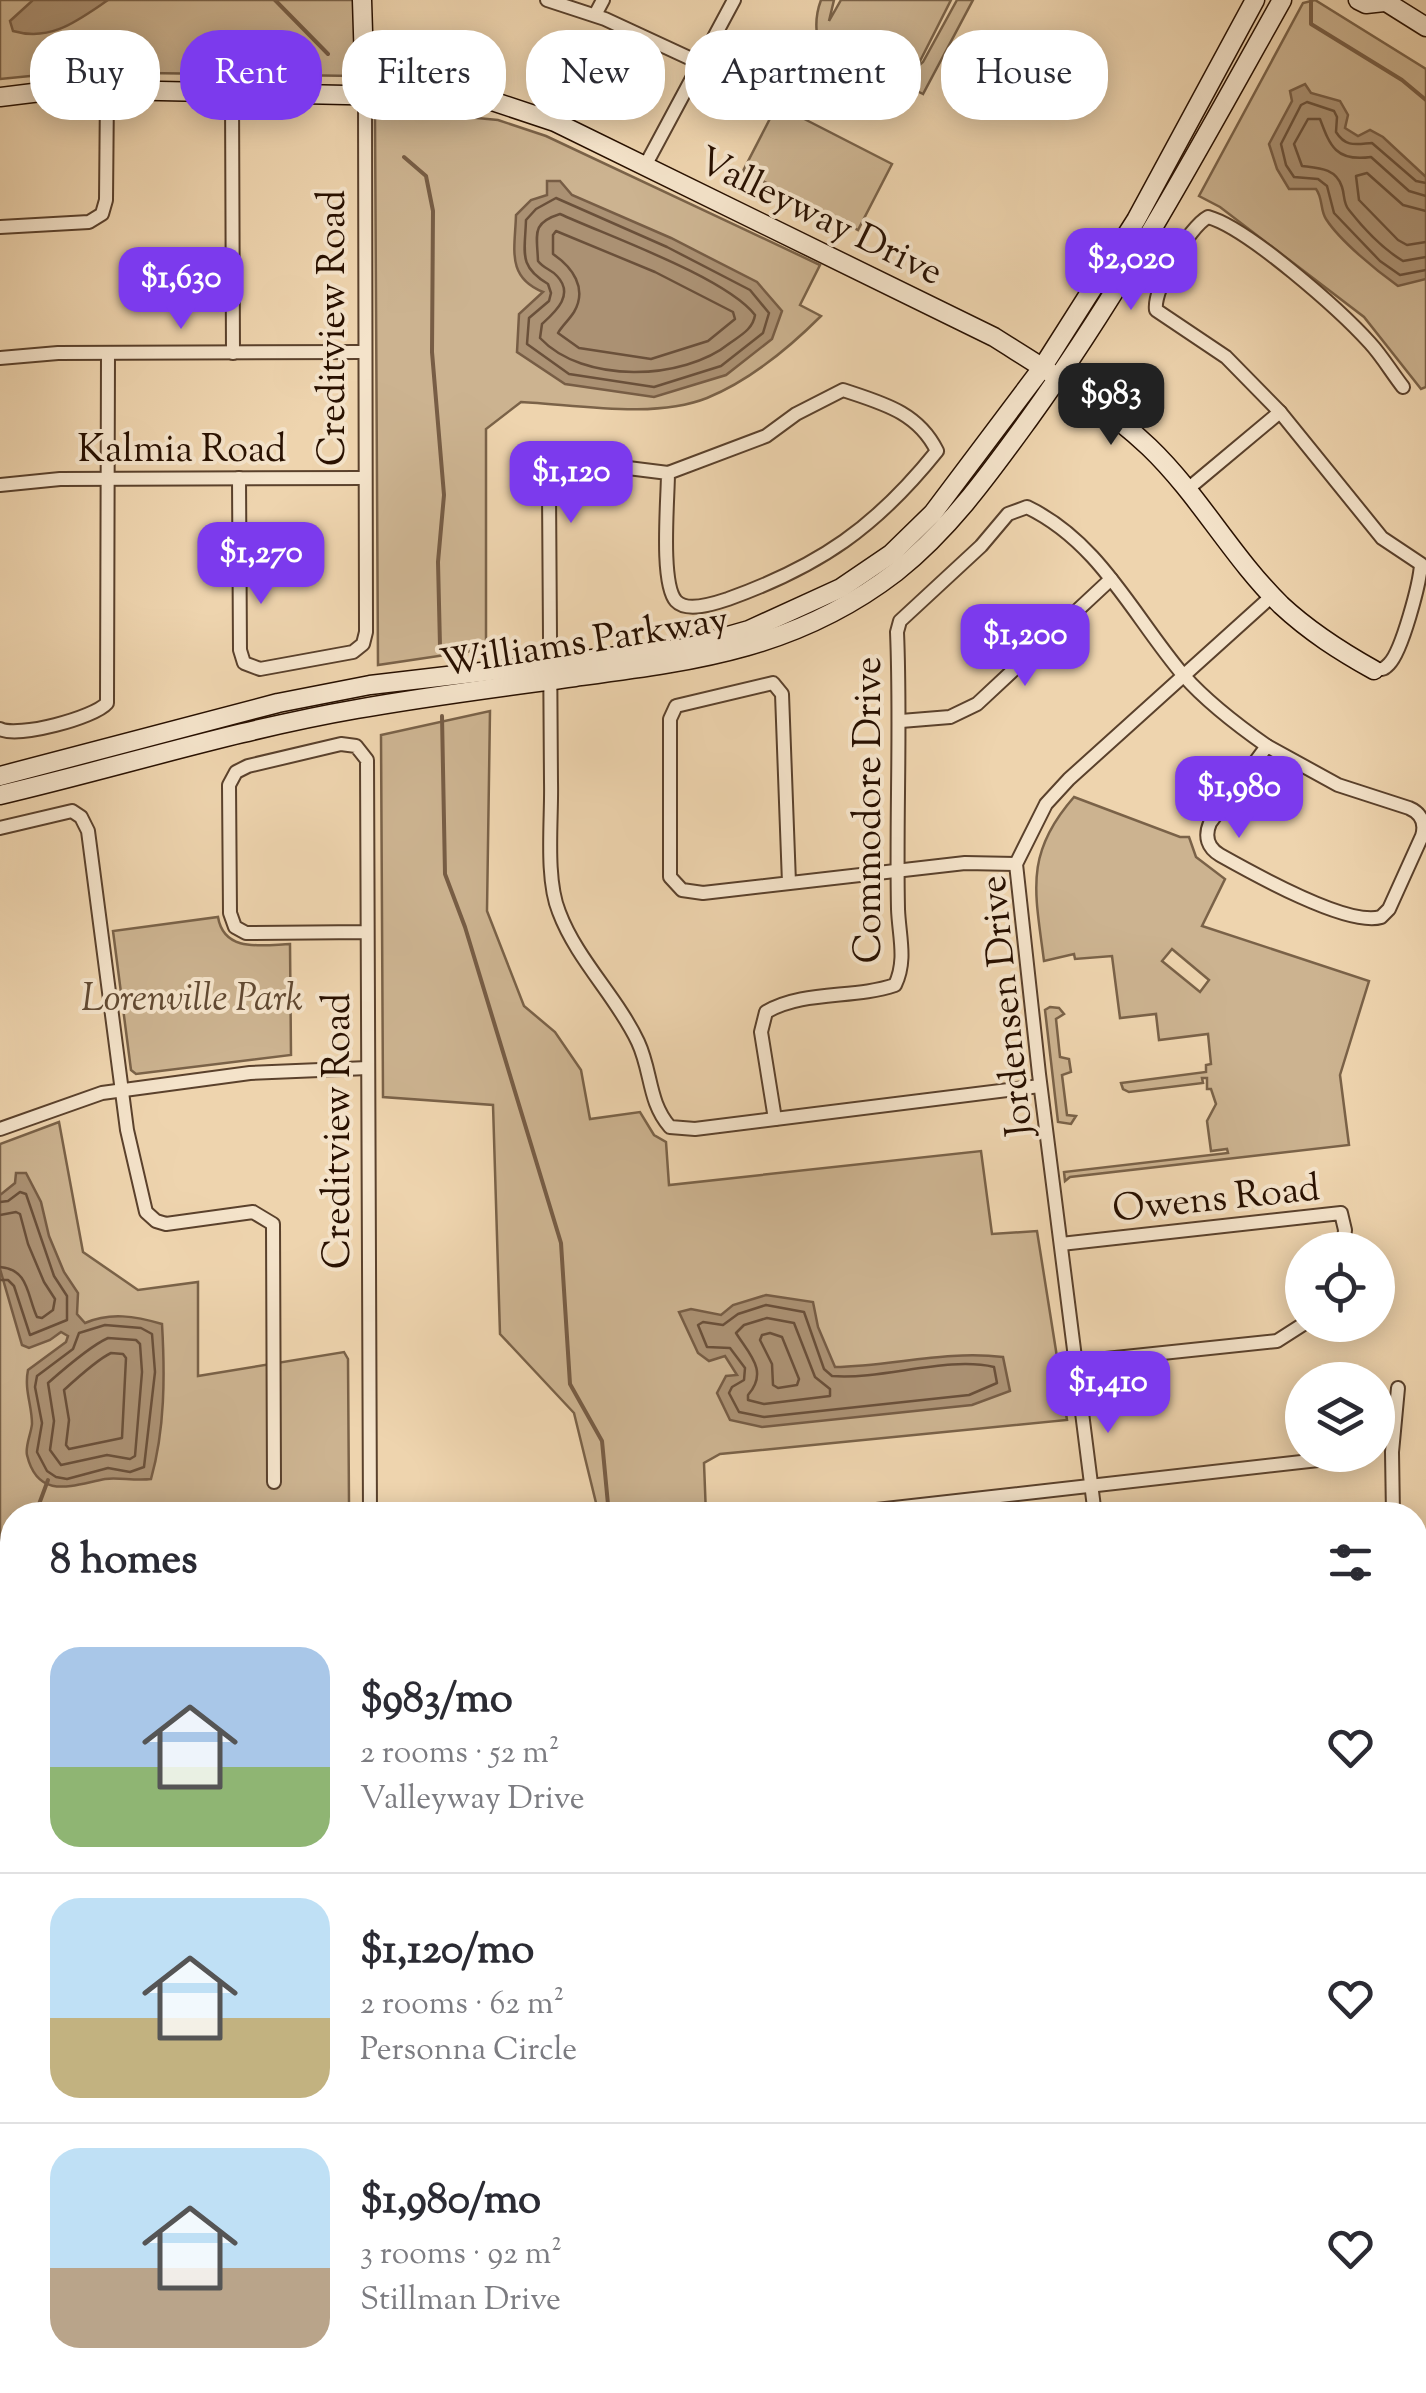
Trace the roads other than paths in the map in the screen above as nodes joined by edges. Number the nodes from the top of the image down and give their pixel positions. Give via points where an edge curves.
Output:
1 (362, 0) edge
2 (547, 0) edge
3 (602, 0) edge
4 (734, 0) edge
5 (1255, 0) edge
6 (1282, 0) edge
7 (1358, 0) edge
8 (1384, 1) edge
9 (595, 15) junction
10 (1426, 27) edge
11 (363, 30) edge
12 (718, 30) edge
13 (685, 56) edge
14 (685, 91) edge
15 (30, 93) edge
16 (0, 97) edge
17 (506, 106) edge
18 (107, 120) edge
19 (232, 120) edge
20 (365, 120) edge
21 (645, 166) junction
22 (0, 227) edge
23 (365, 352) junction
24 (108, 353) junction
25 (233, 353) junction
26 (0, 358) edge
27 (1042, 368) junction
28 (1058, 379) junction
29 (1403, 388) dead end
30 (1280, 412) junction
31 (668, 473) junction
32 (239, 478) junction
33 (364, 478) junction
34 (108, 480) junction
35 (0, 486) edge
36 (1188, 488) junction
37 (1111, 579) junction
38 (1272, 595) junction
39 (1374, 670) joint
40 (550, 671) junction
41 (1184, 675) junction
42 (901, 721) junction
43 (0, 728) edge
44 (1267, 746) junction
45 (0, 776) edge
46 (0, 794) edge
47 (0, 828) edge
48 (1016, 864) junction
49 (899, 870) junction
50 (789, 883) junction
51 (367, 932) junction
52 (368, 1068) junction
53 (1040, 1086) junction
54 (122, 1090) junction
55 (775, 1118) junction
56 (1, 1124) edge
57 (1345, 1232) edge
58 (1061, 1244) junction
59 (1285, 1336) edge
60 (1077, 1362) junction
61 (1398, 1388) dead end
62 (1395, 1403) edge
63 (1285, 1463) edge
64 (1388, 1472) edge
65 (274, 1482) dead end
66 (1092, 1484) junction
67 (370, 1502) edge
68 (941, 1502) edge
69 (1094, 1502) edge
70 (1391, 1502) edge

1 - 11 main road, Creditview Road
2 - 9 street
3 - 9 street
4 - 12 street
5 - 27 main road, Williams Parkway via 1136,220
6 - 28 main road, Williams Parkway via 1120,287
7 - 8 main road
8 - 10 main road
9 - 13 street
14 - 21 street
15 - 16 main road, Valleyway Drive
17 - 21 main road, Valleyway Drive
18 - 22 street via 102,214 89,222
19 - 25 street
20 - 23 street, Creditview Road
21 - 27 main road, Valleyway Drive via 994,336
23 - 25 street
23 - 33 street, Creditview Road
24 - 25 street
24 - 26 street
24 - 34 street
27 - 28 main road, Valleyway Drive
27 - 40 main road, Williams Parkway via 933,514 841,588 722,640
28 - 36 main road, Valleyway Drive via 1147,445
28 - 40 main road, Williams Parkway via 955,517 896,572 831,614 746,648 688,662
29 - 30 street via 1370,343 1274,257 1208,217 1194,227 1154,306 1226,357
30 - 36 street
30 - 39 street via 1382,538 1421,564 1395,656
31 - 31 street via 668,583 685,606 714,604 778,581 834,550 901,496 938,451 924,426 842,390 766,436
31 - 40 street via 588,463 553,471
32 - 33 street, Kalmia Road
32 - 33 street, Creditview Road via 240,650 244,663 260,669 353,652 362,644
32 - 34 street, Kalmia Road
34 - 35 street, Kalmia Road
34 - 43 street via 107,703 16,734
36 - 38 main road, Valleyway Drive
37 - 41 street, Commodore Drive
37 - 42 street via 978,704 950,717
37 - 42 street, Commodore Drive via 1090,551 1048,517 1026,507 1008,514 900,621
38 - 39 main road, Valleyway Drive via 1329,645
38 - 41 street, Jordensen Drive
40 - 45 main road, Williams Parkway via 377,684
40 - 46 main road, Williams Parkway via 275,725
40 - 55 street via 557,909 638,1042 656,1111 670,1127 695,1129
41 - 44 street, Commodore Drive
41 - 48 street, Jordensen Drive via 1046,804
42 - 49 street, Commodore Drive
44 - 44 street, Commodore Drive via 1338,785 1419,814 1422,836 1382,917 1364,918 1304,898 1210,846 1210,824
47 - 54 street via 72,811 85,823
48 - 49 street
48 - 53 street, Jordensen Drive
49 - 50 street
49 - 55 street, Commodore Drive via 902,950 895,985 782,1003 766,1012 761,1032
50 - 50 street via 782,694 773,683 676,706 670,719 670,876 682,890 703,893
51 - 51 street, Creditview Road via 246,933 235,927 230,786 236,772 341,744 360,749 367,760
51 - 52 street, Creditview Road
52 - 54 street via 250,1073
52 - 67 street, Creditview Road
53 - 55 street
53 - 58 street, Jordensen Drive
54 - 56 street
54 - 65 street via 131,1156 150,1217 166,1224 253,1212 273,1224
57 - 58 street, Owens Road via 1341,1214
58 - 60 street, Jordensen Drive
59 - 60 street
60 - 66 street, Jordensen Drive
61 - 62 street
63 - 66 street
64 - 70 street
66 - 68 street
66 - 69 street, Jordensen Drive

